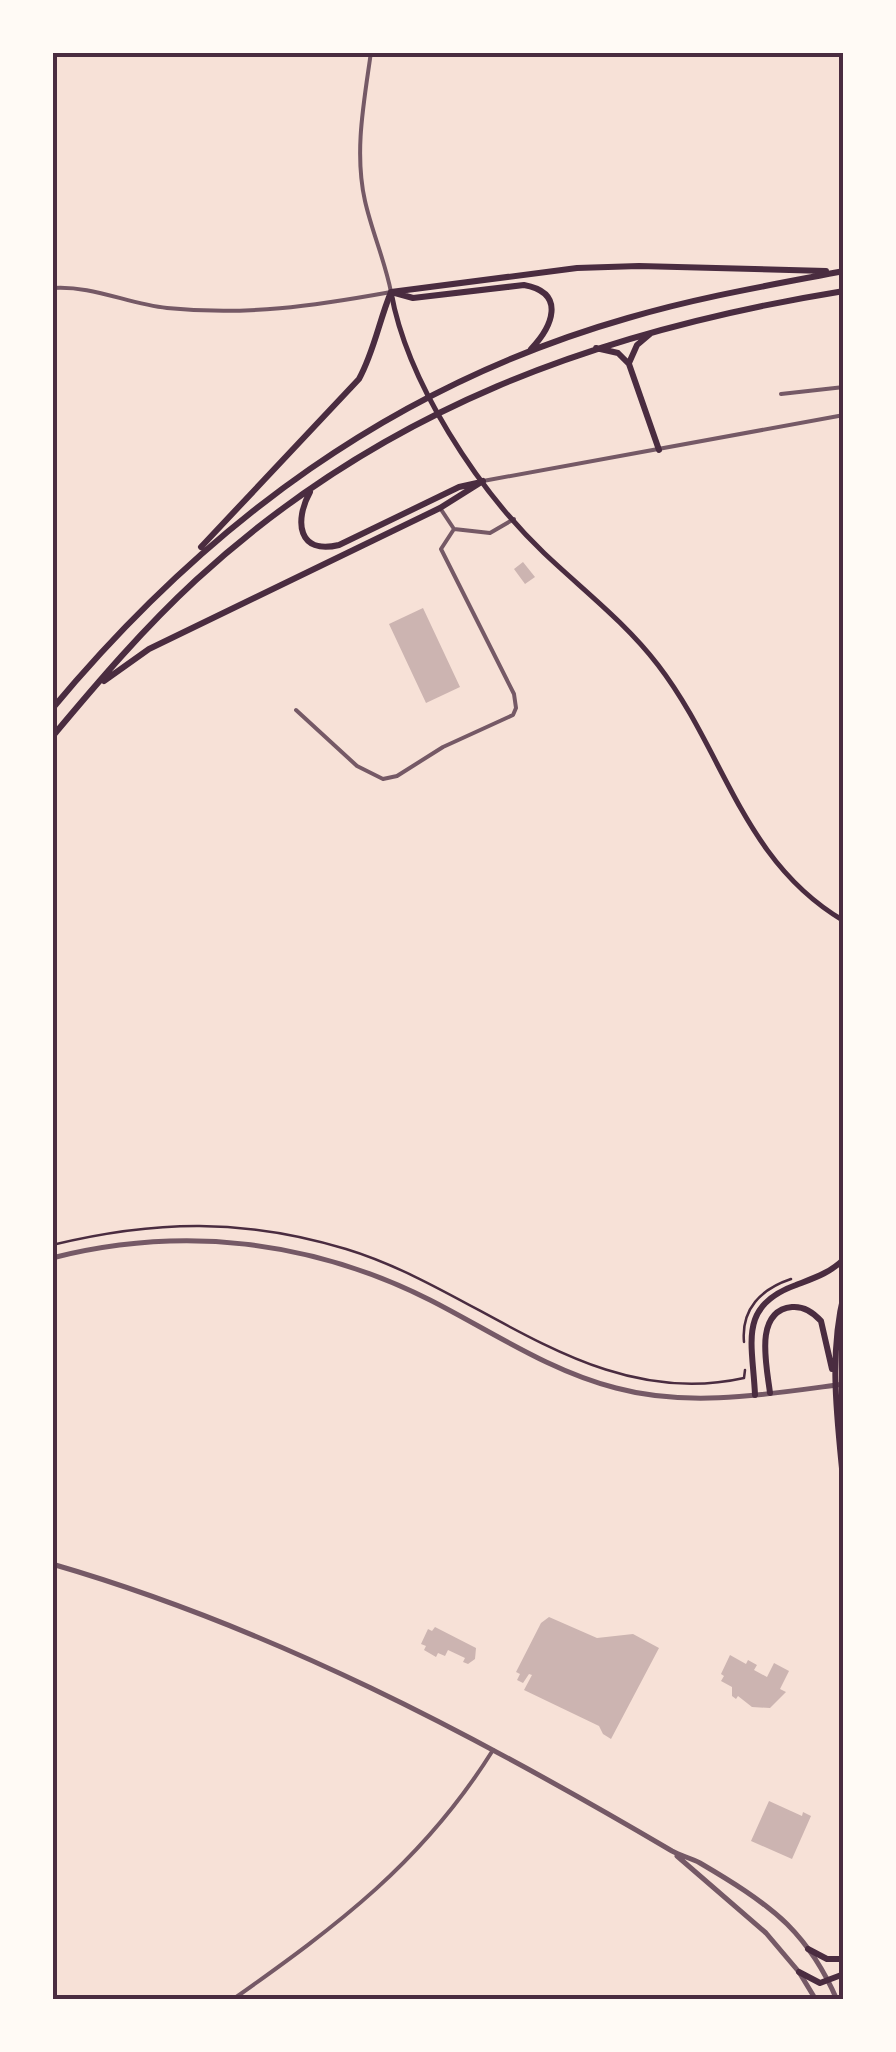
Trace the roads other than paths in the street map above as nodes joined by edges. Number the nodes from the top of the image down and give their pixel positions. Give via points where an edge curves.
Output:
1 (371, 52) edge
2 (843, 271) edge
3 (52, 288) edge
4 (844, 291) edge
5 (392, 292) junction
6 (656, 330) junction
7 (594, 348) junction
8 (530, 350) junction
9 (629, 364) junction
10 (844, 387) edge
11 (781, 394) dead end
12 (844, 414) edge
13 (660, 450) junction
14 (483, 482) junction
15 (310, 490) junction
16 (440, 508) junction
17 (514, 519) junction
18 (454, 529) junction
19 (188, 564) junction
20 (91, 691) junction
21 (52, 709) edge
22 (296, 710) dead end
23 (52, 737) edge
24 (844, 922) edge
25 (52, 1258) edge
26 (844, 1259) edge
27 (844, 1294) edge
28 (834, 1375) junction
29 (844, 1384) edge
30 (770, 1393) junction
31 (755, 1395) junction
32 (844, 1490) edge
33 (52, 1564) edge
34 (493, 1750) junction
35 (676, 1854) junction
36 (808, 1950) junction
37 (844, 1959) edge
38 (799, 1972) junction
39 (844, 1974) edge
40 (829, 1982) junction
41 (232, 2000) edge
42 (816, 2000) edge
43 (837, 2000) edge

1 - 5 street via 360,167
2 - 5 main road via 576,268
2 - 8 main road via 710,297
3 - 5 street via 151,306 266,312
4 - 6 main road
5 - 8 main road via 413,298 538,288 552,315
5 - 14 main road via 418,373
5 - 19 main road via 358,379
6 - 7 main road
6 - 9 main road via 636,344
7 - 9 main road
7 - 15 main road via 474,395
8 - 19 main road via 366,431 288,482
9 - 13 main road
10 - 11 street
12 - 13 street
13 - 14 street
14 - 15 main road via 328,548 312,543 301,528
14 - 16 main road
14 - 17 main road
15 - 20 main road via 195,581
16 - 18 street
16 - 20 main road via 149,649
17 - 18 street via 490,532
17 - 24 main road via 655,661 764,849 798,887
18 - 22 street via 441,550 514,694 512,714 383,779 356,766
19 - 21 main road
20 - 23 main road
25 - 31 street via 157,1240 280,1248 388,1280 591,1381 679,1397
26 - 31 main road via 775,1293 759,1308 751,1338
27 - 28 main road
28 - 30 main road via 821,1320 786,1308 766,1328
28 - 32 main road
29 - 30 street
30 - 31 street
33 - 34 street via 246,1630
34 - 35 street
34 - 41 street via 439,1828 369,1898
35 - 36 street via 750,1895
35 - 38 street via 740,1907
36 - 37 main road
36 - 40 street
38 - 40 main road
38 - 42 street
39 - 40 main road
40 - 43 street

